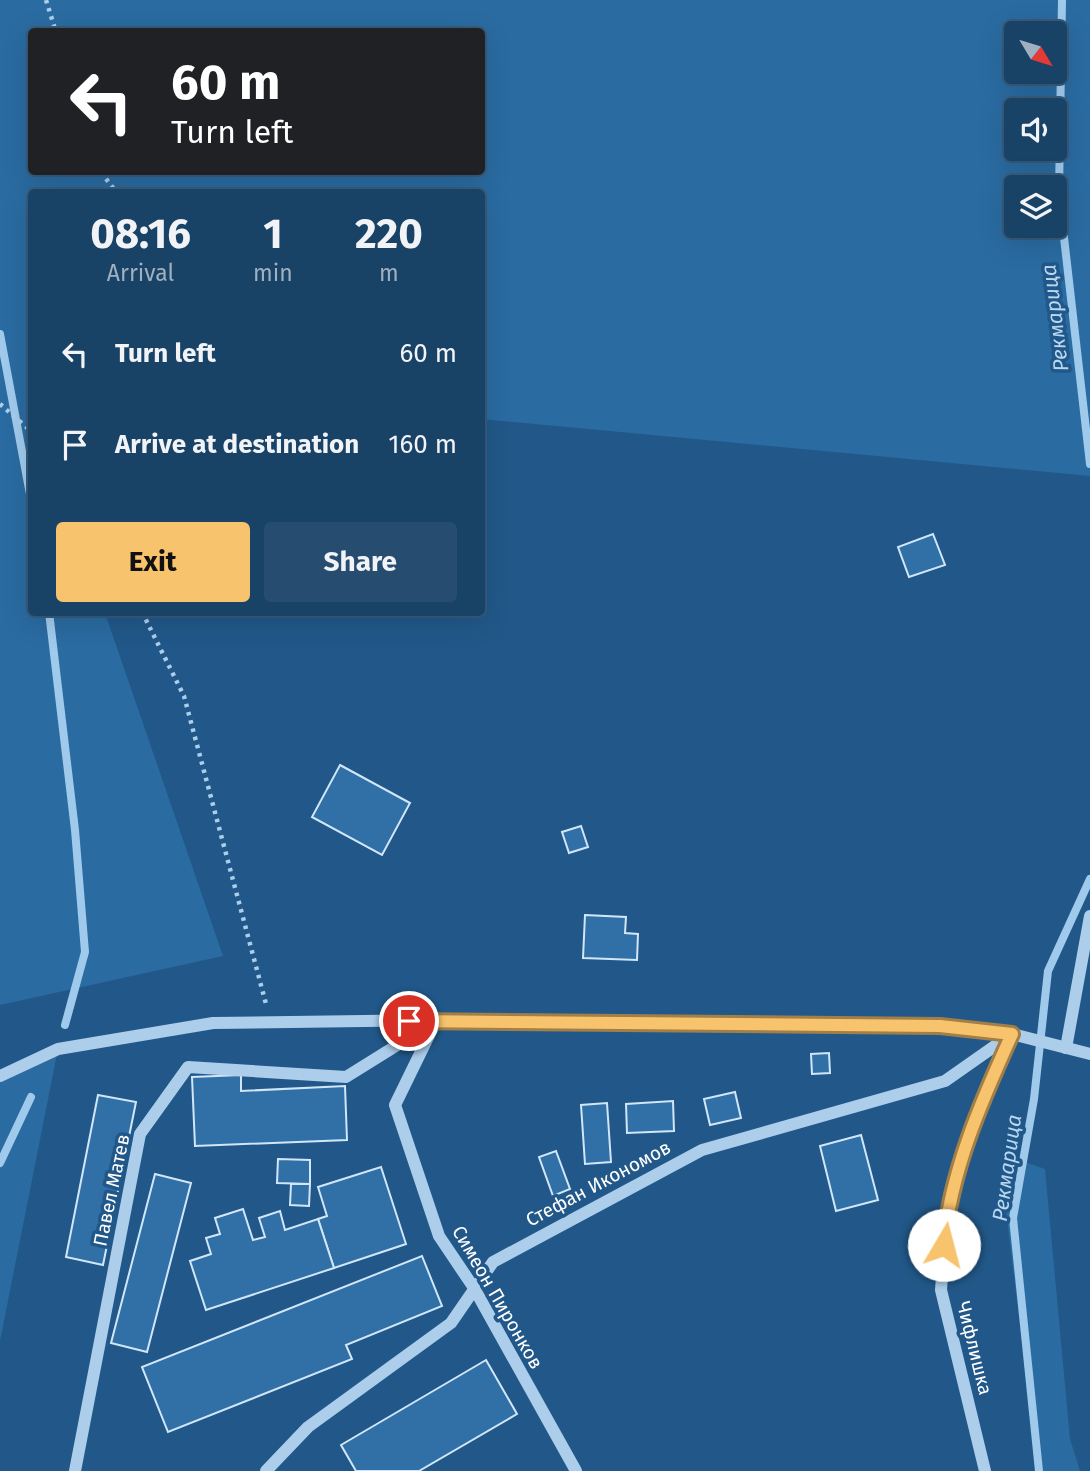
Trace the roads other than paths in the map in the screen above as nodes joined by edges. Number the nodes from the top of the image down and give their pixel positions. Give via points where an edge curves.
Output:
1 (1090, 916) edge
2 (437, 1020) junction
3 (1018, 1036) junction
4 (1062, 1047) junction
5 (1090, 1054) edge
6 (0, 1076) edge
7 (474, 1288) junction
8 (75, 1471) edge
9 (266, 1471) edge
10 (576, 1471) edge
11 (985, 1471) edge

1 - 4 street
2 - 3 street via 940,1026
2 - 6 street via 213,1023 58,1049
2 - 7 street, Симеон Пиронков via 395,1105 439,1237
2 - 8 street, Павел Матев via 346,1077 188,1067 140,1134
3 - 4 street
3 - 7 street, Стефан Икономов via 945,1081 702,1150 493,1262
3 - 11 street, Чифлишка via 974,1120 946,1222 941,1290
4 - 5 street
7 - 9 street, Стефан Икономов via 451,1323 308,1427
7 - 10 street, Симеон Пиронков

